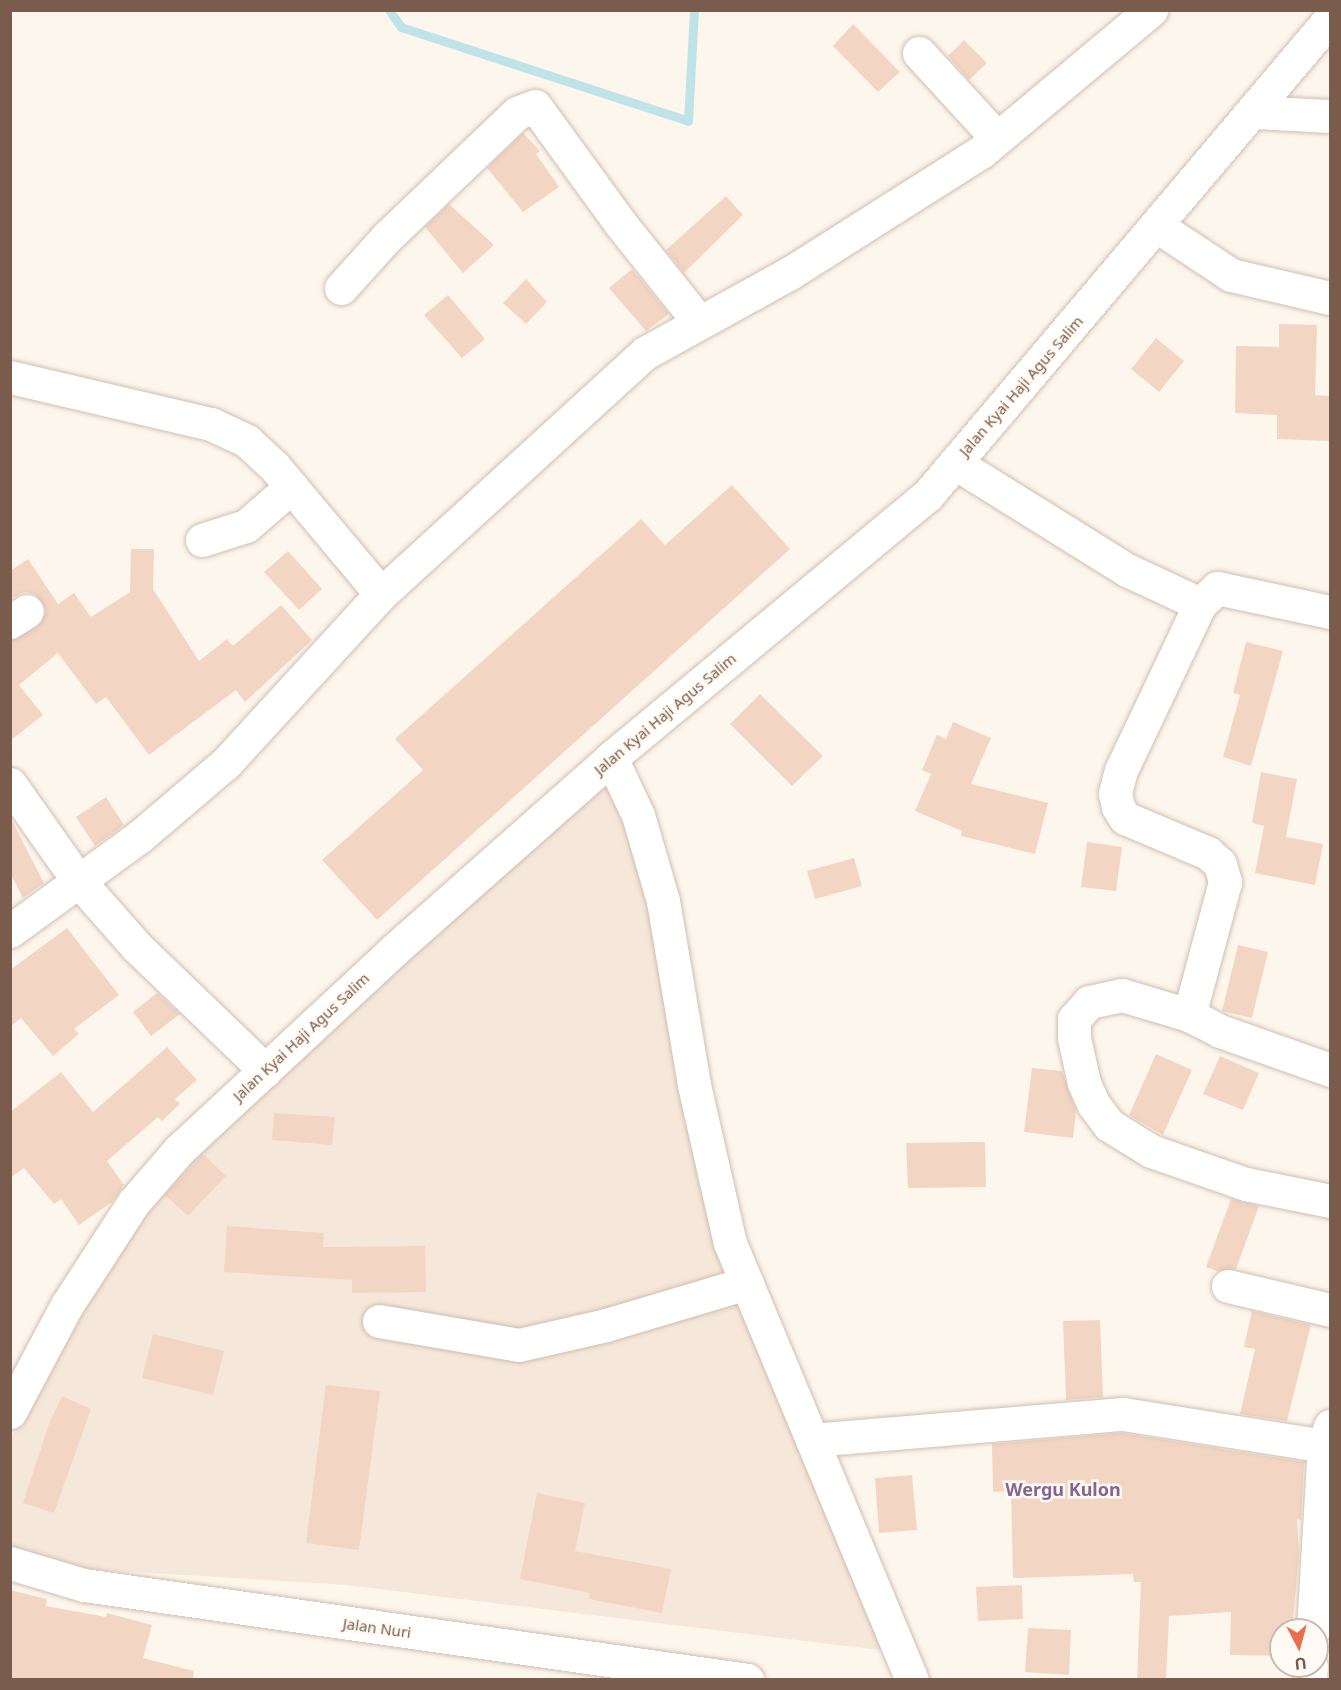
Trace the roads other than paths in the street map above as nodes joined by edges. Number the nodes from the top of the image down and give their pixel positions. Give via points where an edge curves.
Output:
1 (1151, 10) edge
2 (1330, 19) edge
3 (919, 53) dead end
4 (1255, 112) junction
5 (1330, 116) edge
6 (997, 138) junction
7 (1157, 226) junction
8 (341, 288) dead end
9 (1330, 298) edge
10 (699, 321) junction
11 (10, 377) edge
12 (955, 463) junction
13 (291, 487) junction
14 (202, 540) dead end
15 (381, 594) junction
16 (1200, 604) junction
17 (1330, 612) edge
18 (611, 758) junction
19 (10, 784) edge
20 (77, 879) junction
21 (10, 931) edge
22 (1190, 1015) junction
23 (266, 1070) junction
24 (1330, 1070) edge
25 (1330, 1201) edge
26 (747, 1283) junction
27 (1228, 1286) dead end
28 (1330, 1310) edge
29 (379, 1322) dead end
30 (10, 1412) edge
31 (1327, 1436) edge
32 (812, 1440) junction
33 (10, 1563) edge
34 (1314, 1618) edge
35 (747, 1680) edge
36 (912, 1680) edge

1 - 6 street
2 - 4 street, Jalan Kyai Haji Agus Salim
3 - 6 street
4 - 5 street
4 - 7 street, Jalan Kyai Haji Agus Salim
6 - 10 street via 790,273
7 - 9 street via 1231,275
7 - 12 street, Jalan Kyai Haji Agus Salim
8 - 10 street via 386,238 517,114 535,105 620,223
10 - 15 street via 645,352
11 - 13 street via 211,424 247,441
12 - 16 street via 1127,570
12 - 18 street, Jalan Kyai Haji Agus Salim via 927,496
13 - 14 street via 246,526
13 - 15 street
15 - 20 street via 226,763 139,837
16 - 17 street via 1217,588
16 - 22 street via 1121,770 1115,793 1125,818 1208,853 1220,864 1225,882
18 - 23 street, Jalan Kyai Haji Agus Salim
18 - 26 street via 638,815 663,901 719,1202
19 - 20 street
20 - 21 street
20 - 23 street via 138,947
22 - 24 street via 1220,1031
22 - 25 street via 1122,995 1089,1002 1074,1019 1084,1083 1109,1125 1151,1150 1246,1184
23 - 30 street, Jalan Kyai Haji Agus Salim via 179,1150 134,1202 67,1305
26 - 29 street via 606,1326 519,1345
26 - 32 street
27 - 28 street
31 - 32 street via 1124,1414
31 - 34 street
32 - 36 street
33 - 35 street, Jalan Nuri via 84,1585

